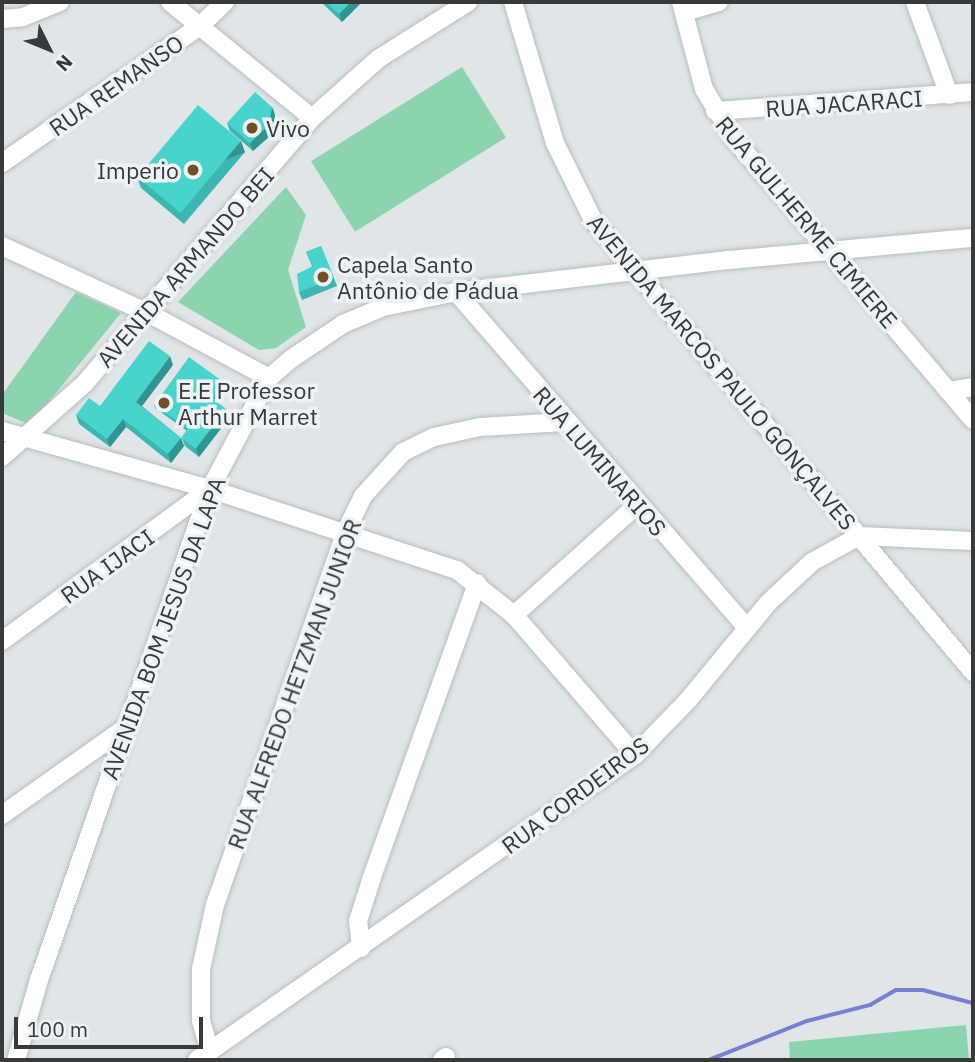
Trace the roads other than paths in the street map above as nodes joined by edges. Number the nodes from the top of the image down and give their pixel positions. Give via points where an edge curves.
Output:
1 (60, 2) edge
2 (170, 2) edge
3 (226, 2) edge
4 (468, 2) edge
5 (513, 2) edge
6 (719, 2) edge
7 (915, 2) edge
8 (682, 7) edge
9 (2, 19) edge
10 (201, 26) junction
11 (973, 92) edge
12 (949, 95) junction
13 (715, 111) junction
14 (312, 118) junction
15 (2, 163) edge
16 (973, 238) edge
17 (2, 246) edge
18 (830, 250) junction
19 (633, 271) junction
20 (456, 292) junction
21 (148, 313) junction
22 (270, 378) junction
23 (973, 387) edge
24 (948, 391) junction
25 (973, 420) edge
26 (564, 422) junction
27 (2, 431) edge
28 (23, 440) junction
29 (2, 457) edge
30 (210, 489) junction
31 (638, 503) junction
32 (346, 531) junction
33 (859, 536) junction
34 (973, 541) edge
35 (477, 583) junction
36 (514, 615) junction
37 (747, 628) junction
38 (4, 634) edge
39 (973, 672) edge
40 (125, 728) junction
41 (635, 755) junction
42 (2, 815) edge
43 (361, 948) junction
44 (203, 1056) edge
45 (16, 1060) edge

1 - 9 street via 23,17
2 - 10 street
3 - 10 street, RUA REMANSO
4 - 14 street, AVENIDA ARMANDO BEI via 378,59
5 - 19 street, AVENIDA MARCOS PAULO GONÇALVES via 549,124 580,200
6 - 8 street
7 - 12 street
8 - 13 street, RUA GULHERME CIMIERE via 704,89
10 - 14 street
10 - 15 street, RUA REMANSO
11 - 12 street, RUA JACARACI
12 - 13 street, RUA JACARACI
13 - 18 street, RUA GULHERME CIMIERE
14 - 21 street, AVENIDA ARMANDO BEI
16 - 18 street, AVENIDA BOM JESUS DA LAPA
17 - 21 street
18 - 19 street, AVENIDA BOM JESUS DA LAPA
18 - 24 street, RUA GULHERME CIMIERE
19 - 20 street, AVENIDA BOM JESUS DA LAPA
19 - 33 street, AVENIDA MARCOS PAULO GONÇALVES
20 - 22 street, AVENIDA BOM JESUS DA LAPA via 383,307 343,324 311,343
20 - 26 street, RUA LUMINARIOS
21 - 22 street
21 - 28 street, AVENIDA ARMANDO BEI via 85,383
22 - 30 street, AVENIDA BOM JESUS DA LAPA
23 - 24 street
24 - 25 street, RUA GULHERME CIMIERE
26 - 31 street, RUA LUMINARIOS
26 - 32 street, RUA ALFREDO HETZMAN JUNIOR via 480,427 418,443 385,468 363,496
27 - 28 street
28 - 29 street, AVENIDA ARMANDO BEI
28 - 30 street
30 - 32 street
30 - 38 street, RUA IJACI
30 - 40 street, AVENIDA BOM JESUS DA LAPA
31 - 36 street
31 - 37 street, RUA LUMINARIOS
32 - 35 street via 435,560
32 - 44 street, RUA ALFREDO HETZMAN JUNIOR via 215,905 201,969
33 - 34 street
33 - 37 street, RUA CORDEIROS via 791,578
33 - 39 street, AVENIDA MARCOS PAULO GONÇALVES
35 - 36 street
35 - 43 street via 358,921
36 - 41 street
37 - 41 street, RUA CORDEIROS
40 - 42 street
40 - 45 street, AVENIDA BOM JESUS DA LAPA
41 - 43 street, RUA CORDEIROS
43 - 44 street, RUA CORDEIROS

